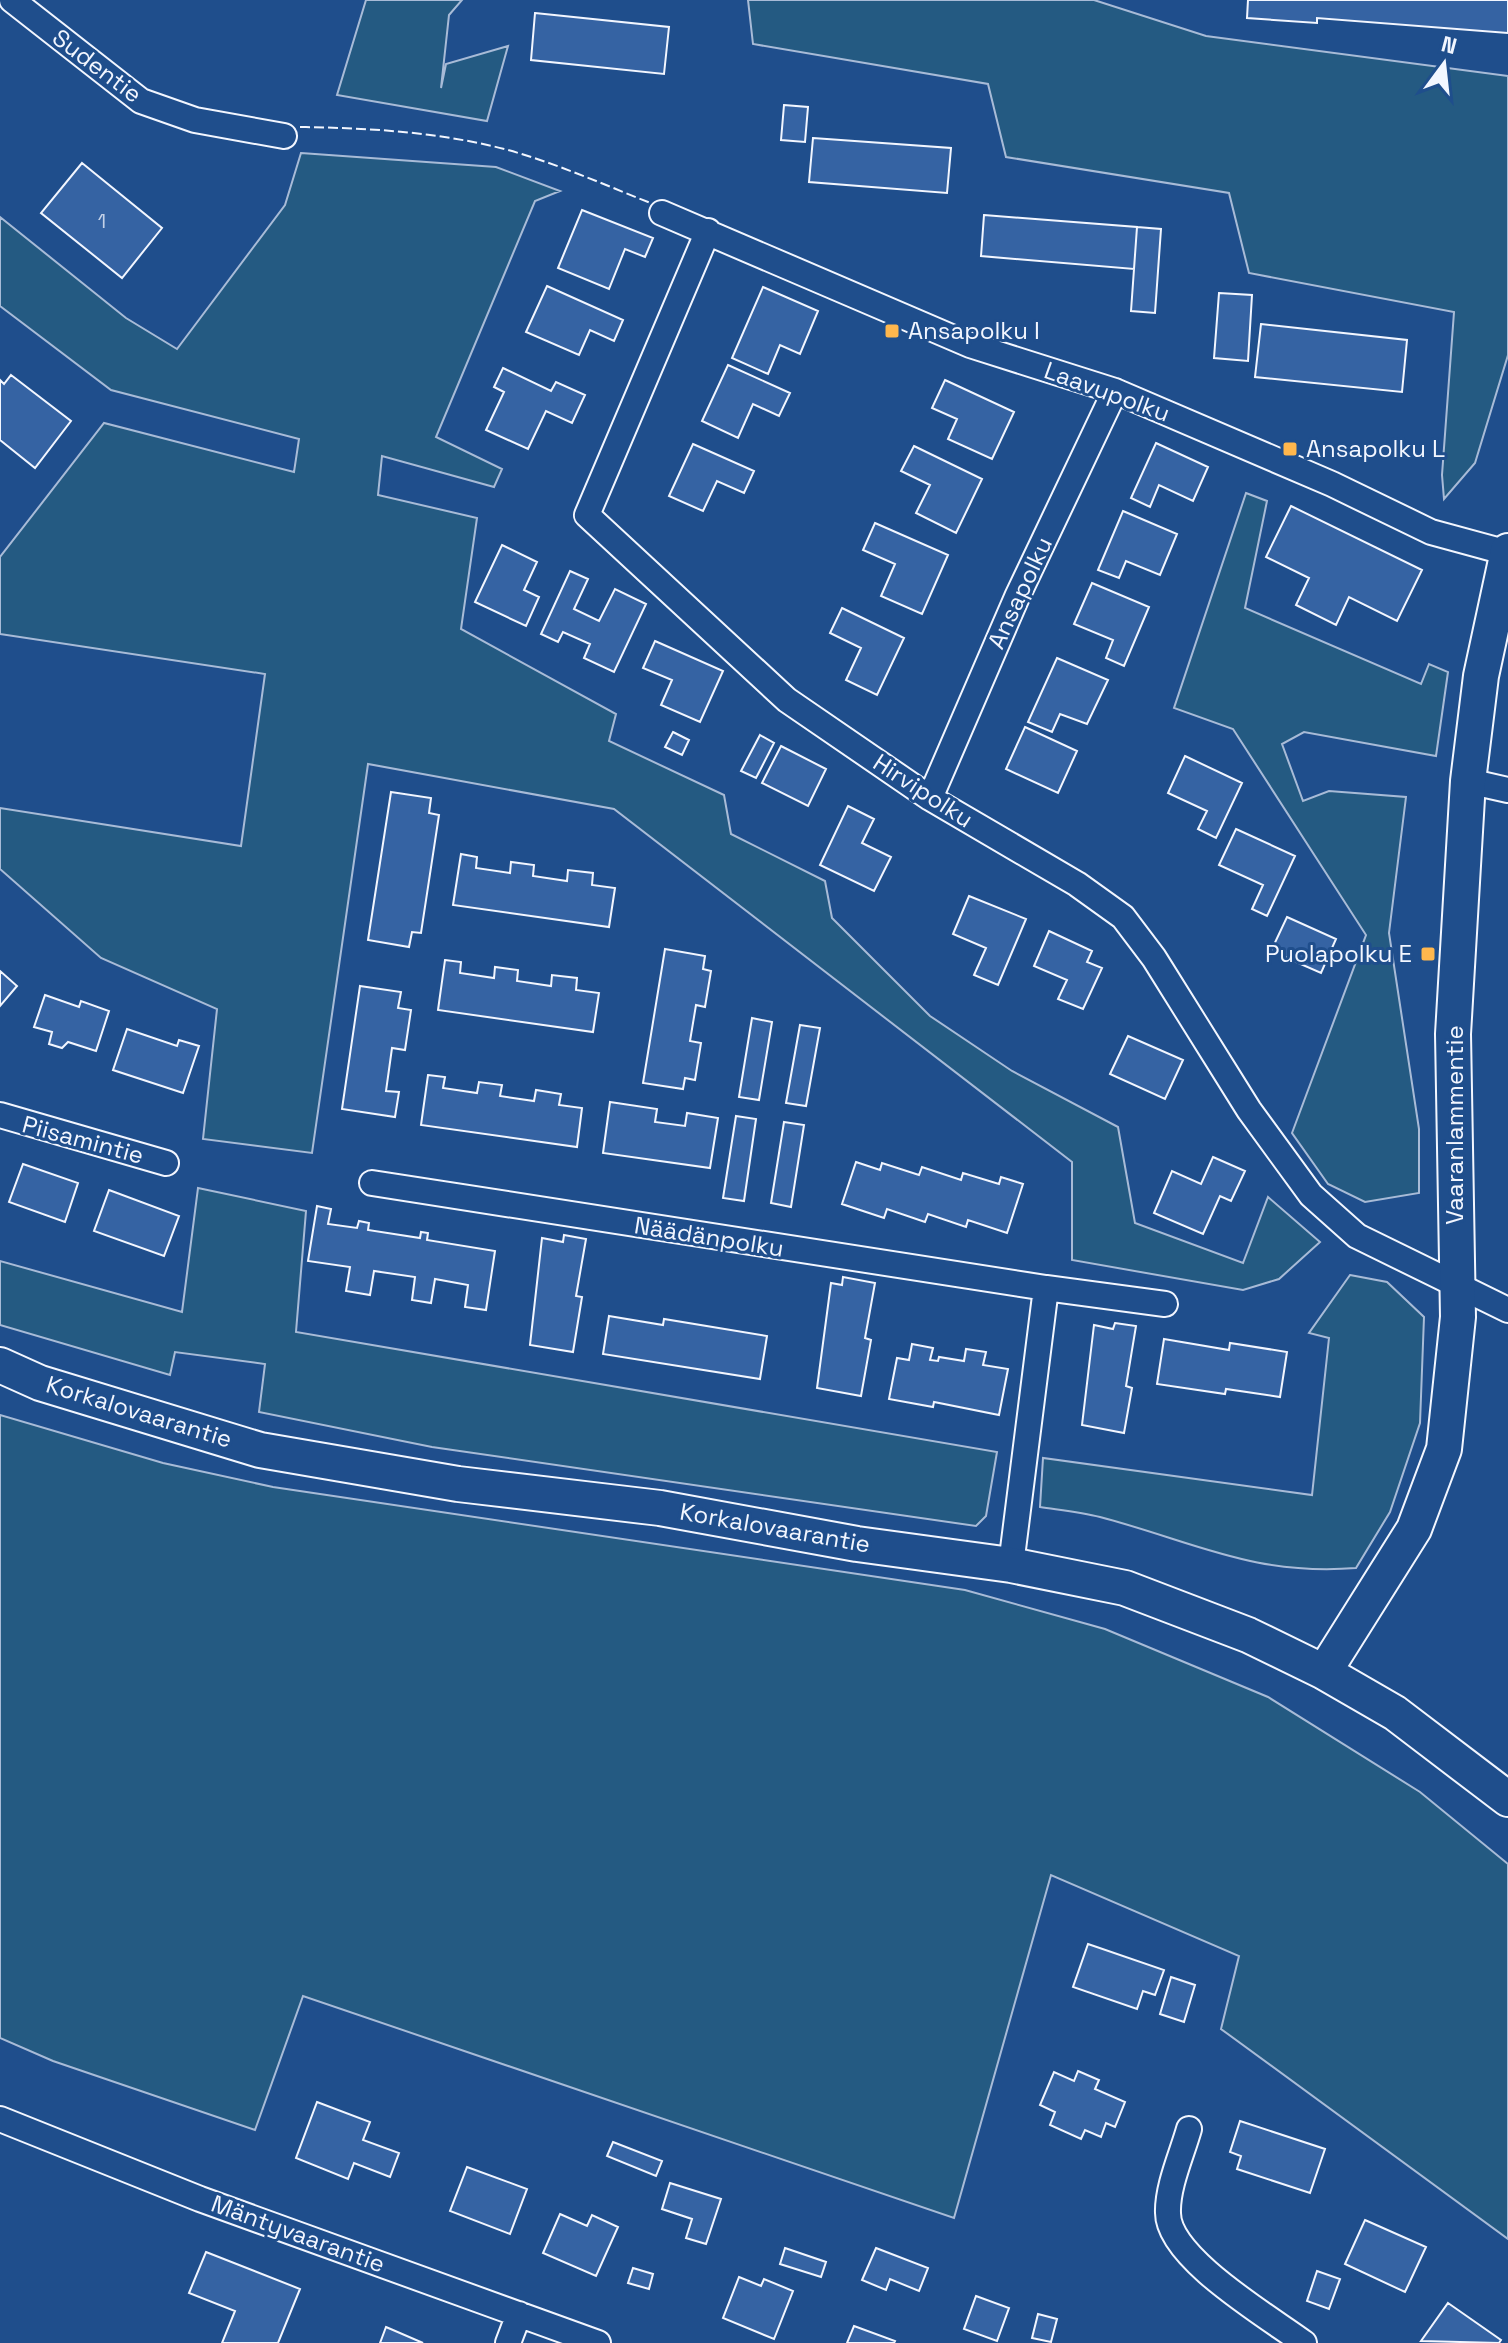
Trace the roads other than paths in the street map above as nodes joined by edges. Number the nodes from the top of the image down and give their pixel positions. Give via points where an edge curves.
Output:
1 (12, 0) edge
2 (284, 136) dead end
3 (662, 213) dead end
4 (708, 231) junction
5 (1115, 391) junction
6 (1508, 552) edge
7 (1468, 781) junction
8 (1508, 790) edge
9 (930, 798) junction
10 (0, 1115) edge
11 (166, 1163) dead end
12 (372, 1183) dead end
13 (1457, 1283) junction
14 (1046, 1288) junction
15 (1165, 1304) dead end
16 (1508, 1310) edge
17 (0, 1365) edge
18 (1011, 1565) junction
19 (1324, 1672) junction
20 (1508, 1799) edge
21 (0, 2119) edge
22 (1189, 2129) dead end
23 (519, 2314) junction
24 (508, 2343) edge
25 (598, 2343) edge
26 (1304, 2343) edge

1 - 2 street, Sudentie via 141,101 195,120
3 - 4 street, Laavupolku
4 - 5 street, Laavupolku via 970,345
4 - 9 street, Hirvipolku via 587,515 787,700
5 - 6 street, Laavupolku via 1431,532
5 - 9 street, Ansapolku
6 - 7 street, Vaaranlammentie via 1481,676
7 - 8 street
7 - 13 street, Vaaranlammentie via 1453,1034
9 - 13 street, Hirvipolku via 1123,917 1274,1148 1311,1195 1357,1236
10 - 11 street, Piisamintie
12 - 14 street, Näädänpolku
13 - 16 street, Hirvipolku
13 - 19 street, Vaaranlammentie via 1444,1449 1414,1529
14 - 15 street, Näädänpolku
14 - 18 street
17 - 18 street, Korkalovaarantie via 40,1383 260,1450
18 - 19 street, Korkalovaarantie via 1125,1588 1248,1635
19 - 20 street, Korkalovaarantie via 1395,1713
21 - 23 street, Mäntyvaarantie via 200,2199
22 - 26 street via 1167,2211 1170,2229 1197,2264
23 - 24 street
23 - 25 street, Mäntyvaarantie

